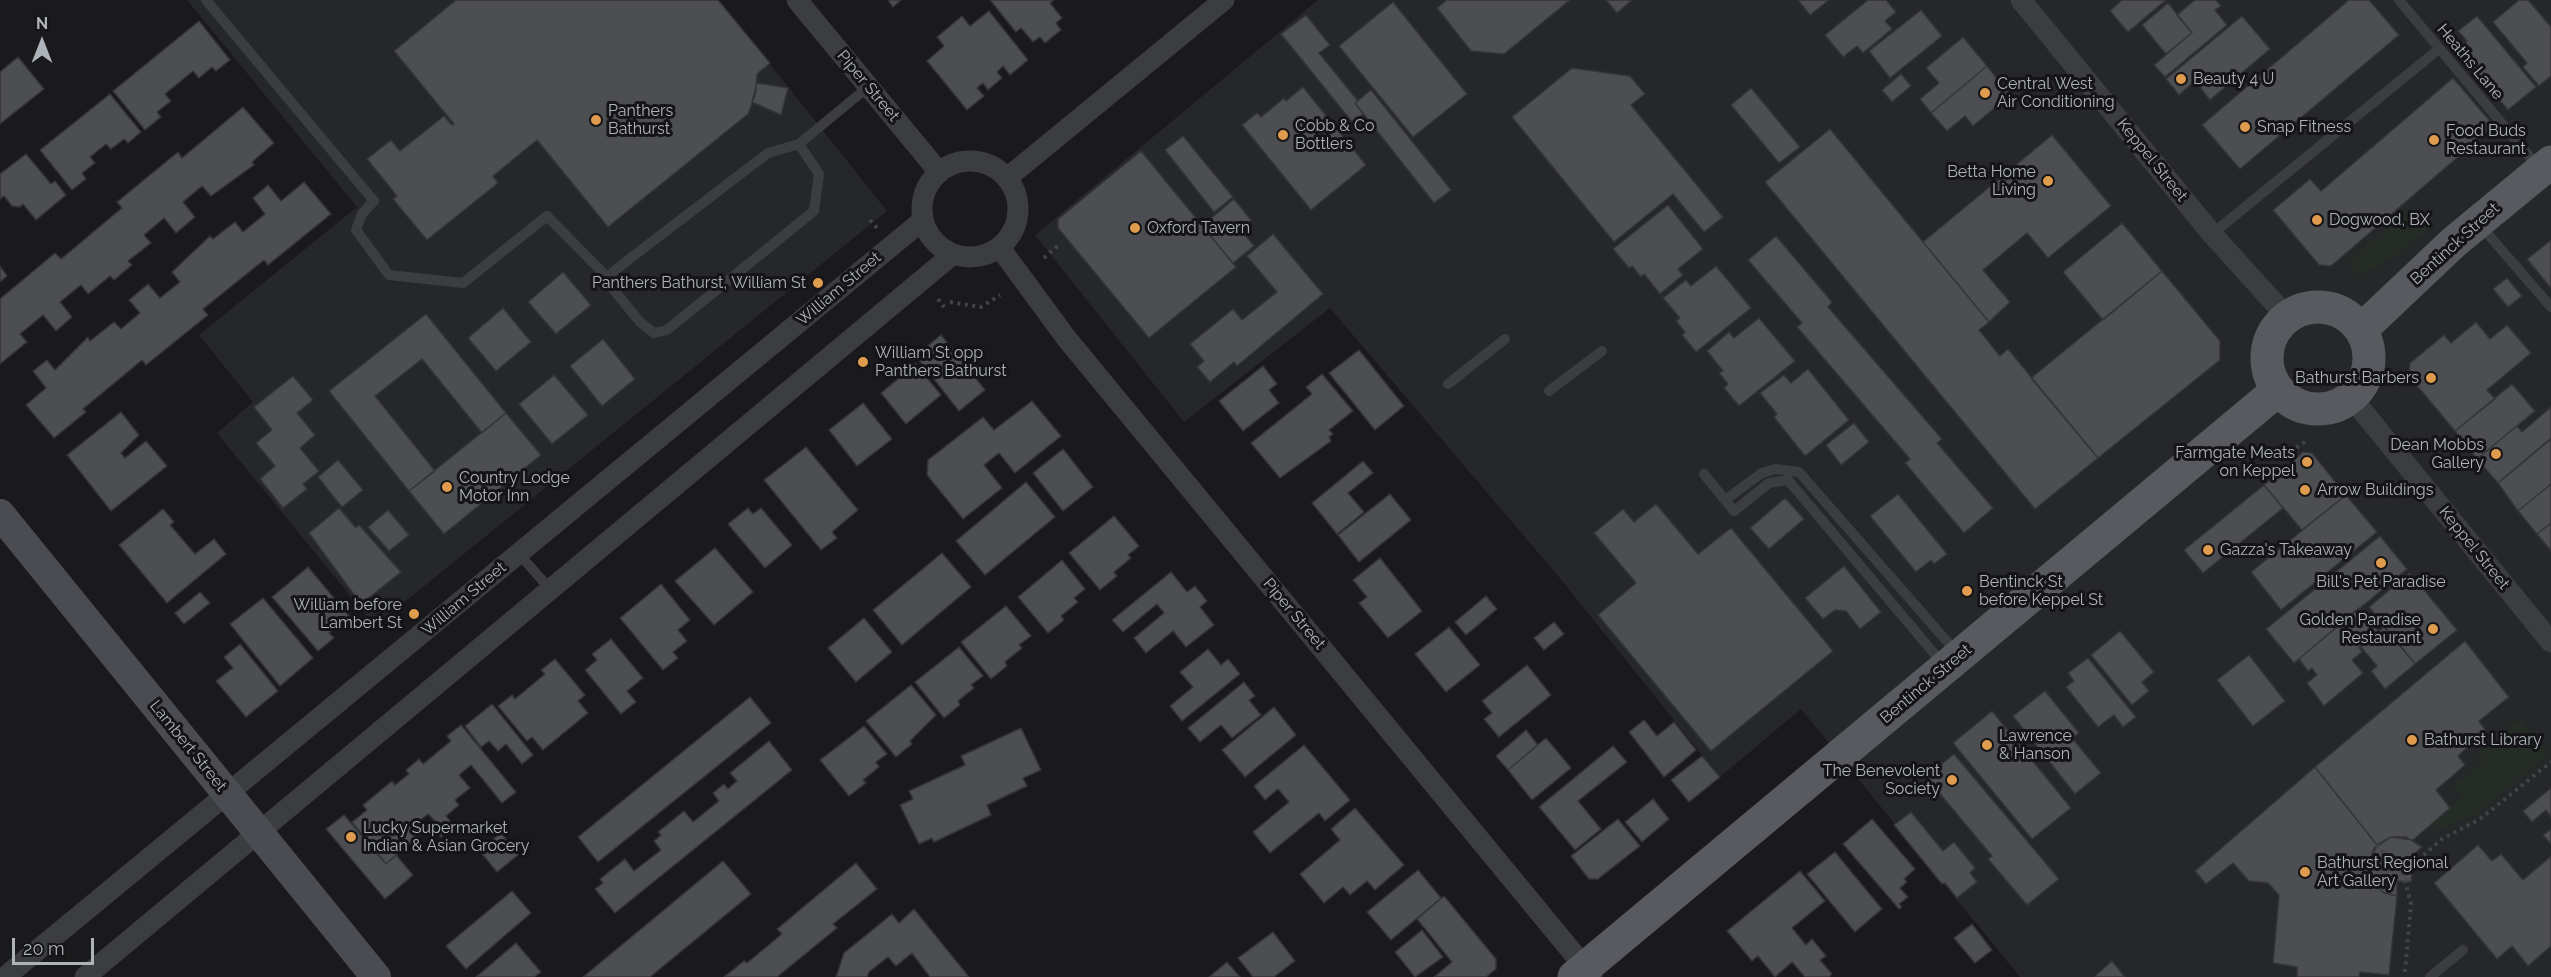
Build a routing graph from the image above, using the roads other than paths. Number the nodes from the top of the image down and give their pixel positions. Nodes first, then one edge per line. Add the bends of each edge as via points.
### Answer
1 (206, 0) edge
2 (797, 0) edge
3 (1224, 0) edge
4 (2021, 0) edge
5 (2399, 0) edge
6 (2439, 49) junction
7 (868, 87) junction
8 (799, 144) junction
9 (2546, 166) edge
10 (939, 172) junction
11 (1007, 178) junction
12 (922, 220) junction
13 (2478, 222) junction
14 (2212, 234) junction
15 (1000, 248) junction
16 (952, 255) junction
17 (610, 280) junction
18 (2551, 307) edge
19 (2287, 316) junction
20 (2361, 330) junction
21 (1505, 339) dead end
22 (1602, 351) dead end
23 (1448, 384) dead end
24 (2278, 390) junction
25 (1549, 392) dead end
26 (2351, 397) junction
27 (1704, 474) dead end
28 (1725, 500) junction
29 (0, 514) edge
30 (519, 554) junction
31 (550, 589) junction
32 (2551, 642) edge
33 (1953, 661) junction
34 (227, 794) junction
35 (259, 832) junction
36 (2463, 950) dead end
37 (1584, 974) edge
38 (5, 977) edge
39 (85, 977) edge
40 (376, 977) edge
41 (2430, 977) edge

1 - 17 lane via 374,201 362,214 356,230 389,275 463,283 547,216
2 - 7 street, Piper Street
3 - 11 street
4 - 14 street, Keppel Street
5 - 6 lane, Heaths Lane
6 - 9 lane, Heaths Lane
6 - 14 lane
7 - 8 lane
7 - 10 street, Piper Street
8 - 17 lane via 768,153 613,272
8 - 17 lane via 819,174 814,211 668,330 654,333 640,322
9 - 13 main road, Bentinck Street
10 - 11 street via 956,163 974,161 987,164
10 - 12 street via 924,194
11 - 15 street via 1017,198 1017,222
12 - 16 street via 933,241
12 - 30 street, William Street
13 - 18 lane
13 - 20 main road, Bentinck Street
14 - 19 street, Keppel Street
15 - 16 street via 969,258
15 - 37 street, Piper Street via 1067,339
16 - 31 street
19 - 20 main road via 2318,306 2343,313
19 - 24 main road via 2275,328 2267,351 2269,376
20 - 26 main road via 2367,343 2367,373
21 - 23 lane
22 - 25 lane
24 - 26 main road via 2290,401 2321,409
24 - 33 main road, Bentinck Street
26 - 32 street, Keppel Street
27 - 28 lane
28 - 33 lane via 1734,511 1769,483 1788,480
28 - 33 lane via 1762,473 1775,469 1799,472 1863,547 1880,561
29 - 34 main road, Lambert Street
30 - 31 lane
30 - 34 street, William Street
31 - 35 street
33 - 37 main road, Bentinck Street
34 - 35 main road, Lambert Street
34 - 38 street, William Street
35 - 39 street
35 - 40 main road, Lambert Street
36 - 41 lane

